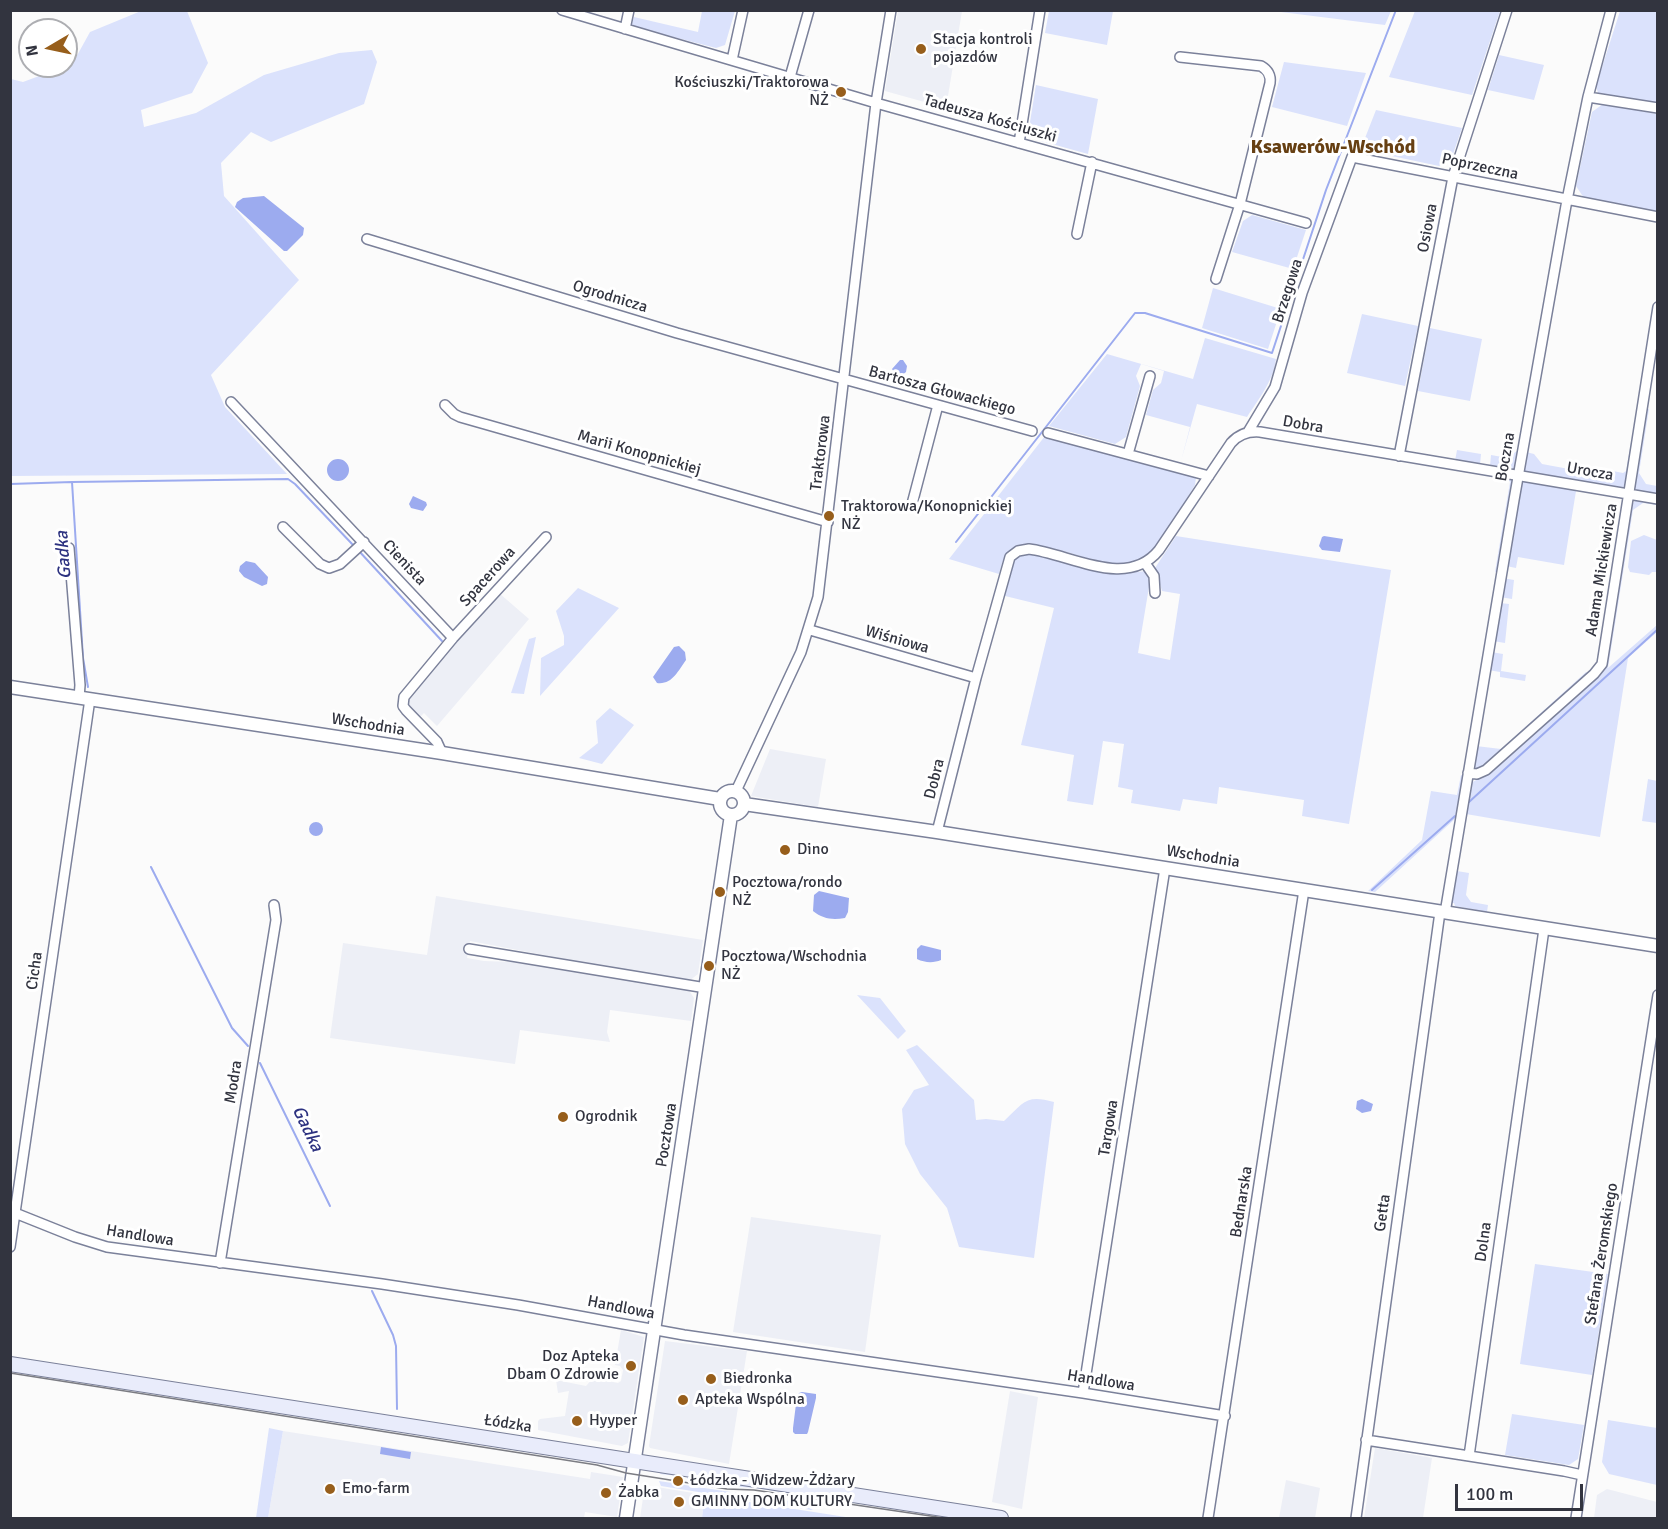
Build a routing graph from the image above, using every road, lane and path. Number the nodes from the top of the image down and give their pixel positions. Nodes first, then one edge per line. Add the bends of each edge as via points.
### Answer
1 (562, 10) edge
2 (629, 10) edge
3 (743, 10) edge
4 (809, 10) edge
5 (891, 10) edge
6 (1040, 10) edge
7 (1507, 10) edge
8 (1611, 10) edge
9 (625, 29) junction
10 (1180, 57) dead end
11 (732, 60) junction
12 (790, 77) junction
13 (1588, 97) junction
14 (876, 103) junction
15 (1658, 108) edge
16 (1019, 143) junction
17 (1352, 157) joint
18 (1092, 162) junction
19 (1453, 177) junction
20 (1567, 200) junction
21 (1240, 204) junction
22 (1658, 217) edge
23 (1306, 222) dead end
24 (1077, 234) dead end
25 (367, 239) dead end
26 (1216, 279) dead end
27 (1658, 307) edge
28 (1150, 376) dead end
29 (845, 380) junction
30 (231, 402) dead end
31 (445, 405) dead end
32 (938, 405) junction
33 (1032, 431) dead end
34 (1248, 432) junction
35 (1048, 433) dead end
36 (1128, 454) junction
37 (1399, 456) junction
38 (1518, 475) junction
39 (1209, 476) junction
40 (1629, 494) junction
41 (1658, 499) edge
42 (912, 504) dead end
43 (828, 522) junction
44 (283, 527) dead end
45 (546, 537) dead end
46 (363, 542) junction
47 (69, 548) dead end
48 (1145, 563) junction
49 (1155, 593) dead end
50 (810, 630) junction
51 (453, 638) junction
52 (976, 678) junction
53 (10, 687) edge
54 (85, 698) junction
55 (442, 753) junction
56 (1468, 773) junction
57 (736, 791) junction
58 (720, 798) junction
59 (744, 804) junction
60 (731, 815) junction
61 (937, 832) junction
62 (1165, 868) junction
63 (1304, 890) junction
64 (274, 905) dead end
65 (1443, 912) junction
66 (1544, 929) junction
67 (1658, 946) edge
68 (469, 949) dead end
69 (706, 988) junction
70 (1658, 995) edge
71 (15, 1213) junction
72 (10, 1247) edge
73 (219, 1263) junction
74 (654, 1330) junction
75 (10, 1364) edge
76 (1083, 1393) junction
77 (1225, 1416) junction
78 (1366, 1440) junction
79 (1469, 1456) junction
80 (635, 1460) junction
81 (1582, 1475) junction
82 (626, 1518) edge
83 (1001, 1518) edge
84 (1208, 1518) edge
85 (1356, 1518) edge
86 (1576, 1518) edge

1 - 9 street, Tadeusza Kościuszki
2 - 9 street
3 - 11 street
4 - 12 street
5 - 14 street, Traktorowa
6 - 16 street
7 - 19 street, Osiowa
8 - 13 street, Boczna
9 - 11 street, Tadeusza Kościuszki
10 - 21 street via 1261,66 1270,75
11 - 12 street, Tadeusza Kościuszki
12 - 14 street, Tadeusza Kościuszki
13 - 15 street
13 - 20 street, Boczna
14 - 16 street, Tadeusza Kościuszki
14 - 29 street, Traktorowa
16 - 18 street, Tadeusza Kościuszki
17 - 19 street, Poprzeczna
17 - 34 street, Brzegowa via 1302,293 1275,387
18 - 21 street, Tadeusza Kościuszki
18 - 24 street
19 - 20 street, Poprzeczna
19 - 37 street, Osiowa
20 - 22 street, Poprzeczna
20 - 38 street, Boczna
21 - 23 street, Tadeusza Kościuszki
21 - 26 street
25 - 29 street, Ogrodnicza
27 - 40 street, Adama Mickiewicza
28 - 36 street
29 - 32 street, Bartosza Głowackiego
29 - 43 street, Traktorowa
30 - 46 street, Cienista
31 - 43 street, Marii Konopnickiej via 460,417
32 - 33 street, Bartosza Głowackiego
32 - 42 street
34 - 37 street, Dobra
34 - 39 street via 1231,443
35 - 36 street
36 - 39 street
37 - 38 street, Dobra
38 - 40 street, Urocza
38 - 56 street, Boczna
39 - 48 street via 1159,550
40 - 41 street, Urocza
40 - 56 street, Adama Mickiewicza via 1600,667 1486,770
43 - 50 street, Traktorowa
44 - 46 street via 320,564 329,568 340,564
45 - 51 street, Spacerowa
46 - 51 street, Cienista
47 - 54 street, Cicha via 80,685
48 - 49 street via 1154,576
48 - 52 street, Dobra via 1117,569 1041,551 1014,552 1007,562
50 - 52 street, Wiśniowa
50 - 57 street, Traktorowa
51 - 55 street via 406,693 403,702 406,711 437,742
52 - 61 street, Dobra
53 - 54 street, Wschodnia
54 - 55 street, Wschodnia
54 - 71 street, Cicha
55 - 58 street, Wschodnia
56 - 65 street, Boczna
57 - 58 street via 726,792
57 - 59 street
58 - 60 street via 722,810
59 - 60 street via 740,812
59 - 61 street, Wschodnia
60 - 69 street, Pocztowa
61 - 62 street, Wschodnia
62 - 63 street, Wschodnia
62 - 76 street, Targowa
63 - 65 street, Wschodnia
63 - 77 street, Bednarska
64 - 73 street, Modra via 276,920
65 - 66 street, Wschodnia
65 - 78 street, Getta
66 - 67 street, Wschodnia
66 - 79 street, Dolna
68 - 69 street
69 - 74 street, Pocztowa
70 - 81 street, Stefana Żeromskiego
71 - 72 street, Cicha
71 - 73 street, Handlowa via 92,1243
73 - 74 street, Handlowa via 393,1285
74 - 76 street, Handlowa
74 - 80 street, Pocztowa
75 - 80 main road, Łódzka
76 - 77 street, Handlowa
77 - 84 street, Bednarska
78 - 79 street
78 - 85 street, Getta
79 - 81 street
80 - 82 street, Pocztowa
80 - 83 main road, Łódzka via 923,1511
81 - 86 street, Stefana Żeromskiego

